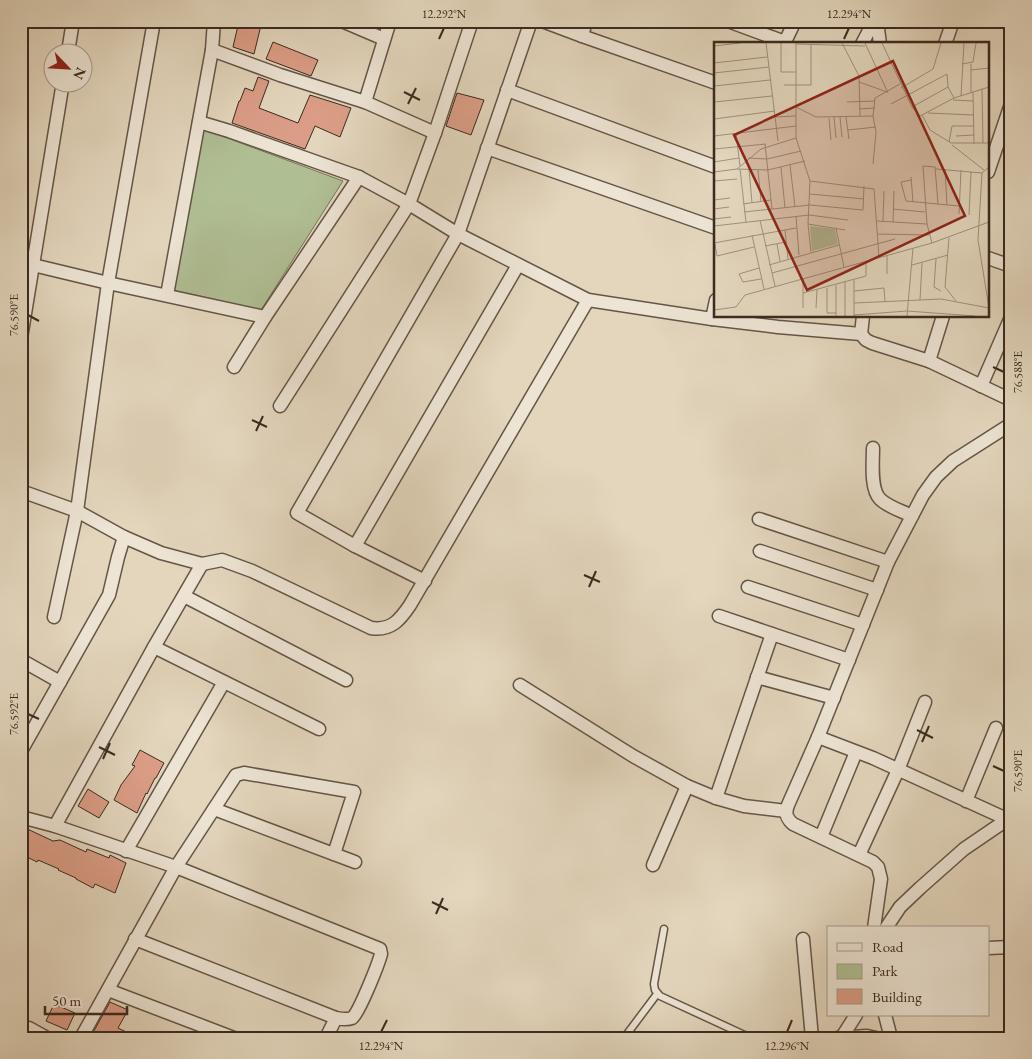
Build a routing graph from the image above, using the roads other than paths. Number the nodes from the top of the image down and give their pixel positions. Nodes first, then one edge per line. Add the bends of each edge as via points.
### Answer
1 (73, 21) edge
2 (154, 21) edge
3 (214, 21) edge
4 (342, 21) edge
5 (390, 21) edge
6 (472, 21) edge
7 (531, 21) edge
8 (542, 21) edge
9 (586, 21) edge
10 (728, 21) edge
11 (795, 21) edge
12 (876, 21) edge
13 (953, 21) edge
14 (582, 36) junction
15 (384, 39) junction
16 (70, 42) edge
17 (781, 42) edge
18 (784, 42) edge
19 (863, 42) edge
20 (880, 42) edge
21 (946, 42) edge
22 (212, 50) junction
23 (714, 82) edge
24 (507, 90) junction
25 (61, 92) edge
26 (365, 102) junction
27 (1011, 104) edge
28 (199, 122) junction
29 (435, 132) junction
30 (487, 148) junction
31 (714, 165) edge
32 (990, 166) edge
33 (359, 177) junction
34 (409, 204) junction
35 (714, 227) edge
36 (458, 234) junction
37 (990, 259) edge
38 (33, 265) junction
39 (518, 265) junction
40 (1011, 266) edge
41 (108, 283) junction
42 (167, 295) junction
43 (588, 300) junction
44 (714, 310) edge
45 (265, 317) junction
46 (1011, 317) edge
47 (863, 318) edge
48 (942, 318) edge
49 (712, 319) junction
50 (779, 322) edge
51 (861, 334) junction
52 (21, 338) edge
53 (929, 360) junction
54 (234, 368) dead end
55 (981, 386) junction
56 (1011, 400) edge
57 (280, 406) dead end
58 (1011, 424) edge
59 (873, 448) dead end
60 (21, 491) edge
61 (77, 511) junction
62 (912, 516) junction
63 (759, 519) dead end
64 (124, 537) junction
65 (355, 546) junction
66 (760, 551) dead end
67 (888, 562) junction
68 (202, 564) junction
69 (425, 581) junction
70 (748, 587) dead end
71 (877, 590) junction
72 (184, 596) junction
73 (718, 616) dead end
74 (54, 617) dead end
75 (863, 625) junction
76 (772, 634) junction
77 (154, 646) junction
78 (21, 660) edge
79 (849, 660) junction
80 (757, 677) junction
81 (346, 680) dead end
82 (60, 682) junction
83 (224, 682) junction
84 (520, 685) dead end
85 (834, 698) junction
86 (925, 702) dead end
87 (996, 728) dead end
88 (319, 729) dead end
89 (818, 737) junction
90 (21, 751) edge
91 (856, 752) junction
92 (898, 770) junction
93 (687, 786) junction
94 (716, 798) junction
95 (966, 801) junction
96 (214, 809) junction
97 (786, 811) junction
98 (21, 817) edge
99 (1009, 820) edge
100 (55, 826) junction
101 (821, 837) junction
102 (126, 851) junction
103 (334, 854) junction
104 (859, 855) junction
105 (355, 862) dead end
106 (653, 866) dead end
107 (176, 867) junction
108 (874, 926) edge
109 (887, 926) edge
110 (664, 929) dead end
111 (136, 939) junction
112 (803, 939) dead end
113 (1011, 947) edge
114 (990, 948) edge
115 (108, 990) junction
116 (657, 994) junction
117 (855, 1016) edge
118 (885, 1016) edge
119 (336, 1018) junction
120 (29, 1028) dead end
121 (870, 1037) edge
122 (47, 1038) edge
123 (81, 1038) edge
124 (234, 1038) edge
125 (326, 1038) edge
126 (624, 1038) edge
127 (751, 1038) edge
128 (812, 1038) edge
129 (837, 1038) edge
130 (842, 1038) edge
131 (891, 1038) edge

1 - 16 street
2 - 41 street
3 - 22 street
4 - 15 street
5 - 15 street
6 - 29 street
7 - 24 street
8 - 14 street
9 - 14 street
10 - 17 street
11 - 18 street
12 - 19 street
12 - 20 street
13 - 21 street
14 - 23 street
15 - 26 street
22 - 26 street
22 - 28 street
24 - 30 street
24 - 31 street
25 - 38 street
26 - 29 street
27 - 32 street
28 - 33 street
28 - 42 street
29 - 34 street
30 - 35 street
30 - 36 street
33 - 34 street
33 - 45 street
34 - 36 street
34 - 57 street
36 - 39 street
36 - 65 street via 297,513
37 - 40 street
38 - 41 street
38 - 52 street
39 - 43 street
39 - 65 street
41 - 42 street
41 - 61 street
42 - 45 street
43 - 49 street
43 - 69 street
44 - 49 street
45 - 54 street
46 - 55 street
47 - 51 street
48 - 53 street
49 - 50 street
50 - 51 street
51 - 53 street via 872,343
53 - 55 street
55 - 56 street
58 - 62 street via 936,477
59 - 62 street via 876,494 886,504
60 - 61 street
61 - 64 street
61 - 74 street
62 - 67 street
63 - 67 street
64 - 68 street via 161,553
64 - 82 street via 110,595
65 - 69 street
66 - 71 street
67 - 71 street
68 - 69 street via 222,560 379,629 394,624 402,616
68 - 72 street
70 - 75 street
71 - 75 street
72 - 77 street
72 - 81 street
73 - 76 street
75 - 79 street
76 - 79 street
76 - 80 street
77 - 83 street
77 - 100 street
78 - 82 street
79 - 85 street
80 - 85 street
80 - 94 street
82 - 90 street
83 - 88 street
83 - 102 street
84 - 93 street
85 - 89 street
86 - 92 street
87 - 95 street
89 - 91 street
89 - 97 street
91 - 92 street
91 - 101 street
92 - 95 street
92 - 104 street
93 - 94 street
93 - 106 street
94 - 97 street via 744,806
95 - 99 street
96 - 103 street
96 - 103 street via 236,775 244,773 354,792
96 - 107 street
97 - 101 street via 788,820 793,824
98 - 100 street
99 - 109 street via 964,849 934,875 900,907
100 - 102 street
101 - 104 street
102 - 107 street
103 - 105 street
104 - 108 street via 878,867 881,878
107 - 111 street
107 - 119 street via 380,949 380,959 356,1014 347,1019
110 - 116 lane via 654,984
111 - 115 street
111 - 119 street
112 - 128 street
113 - 114 street
115 - 123 street
115 - 124 street
116 - 126 lane
116 - 127 lane
117 - 130 street
118 - 131 street
119 - 125 street
120 - 122 street
121 - 130 street
129 - 130 street

